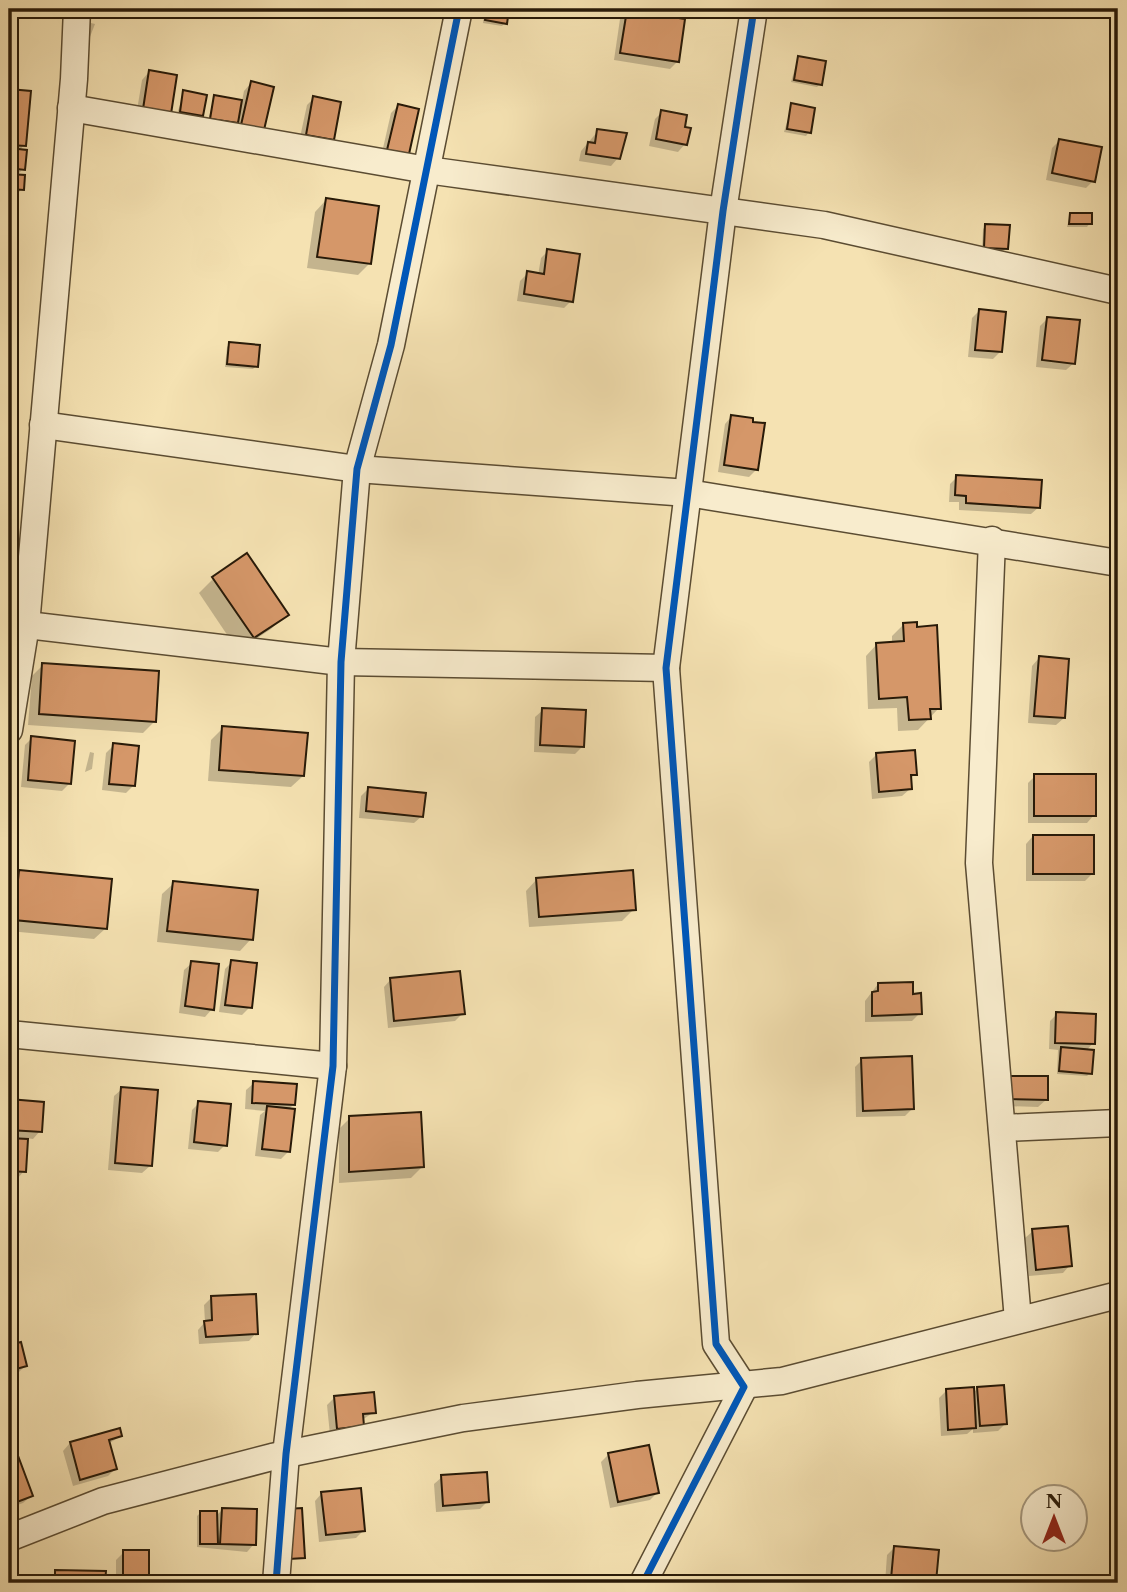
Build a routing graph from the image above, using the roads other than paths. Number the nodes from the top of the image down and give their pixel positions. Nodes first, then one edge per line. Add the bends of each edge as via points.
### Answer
1 (77, 9) edge
2 (459, 9) edge
3 (754, 9) edge
4 (71, 107) junction
5 (427, 170) junction
6 (723, 211) junction
7 (1118, 291) edge
8 (43, 425) junction
9 (357, 469) junction
10 (688, 493) junction
11 (992, 540) junction
12 (1118, 563) edge
13 (17, 624) edge
14 (341, 662) junction
15 (666, 668) junction
16 (9, 730) edge
17 (9, 1034) edge
18 (333, 1066) junction
19 (1118, 1123) edge
20 (1002, 1128) junction
21 (1118, 1295) edge
22 (1018, 1320) junction
23 (744, 1387) junction
24 (286, 1454) junction
25 (9, 1538) edge
26 (276, 1583) edge
27 (643, 1583) edge

1 - 4 street
2 - 5 street
3 - 6 street
4 - 5 street
4 - 8 street
5 - 6 street
5 - 9 street via 391,345
6 - 7 street via 824,225
6 - 10 street
8 - 9 street
8 - 13 street
9 - 10 street
9 - 14 street
10 - 11 street
10 - 15 street
11 - 12 street
11 - 20 street via 979,863
13 - 14 street
13 - 16 street
14 - 15 street
14 - 18 street
15 - 23 street via 716,1345
17 - 18 street
18 - 24 street
19 - 20 street
20 - 22 street
21 - 22 street
22 - 23 street
23 - 24 street via 637,1395 463,1418
23 - 27 street
24 - 25 street via 103,1501
24 - 26 street

